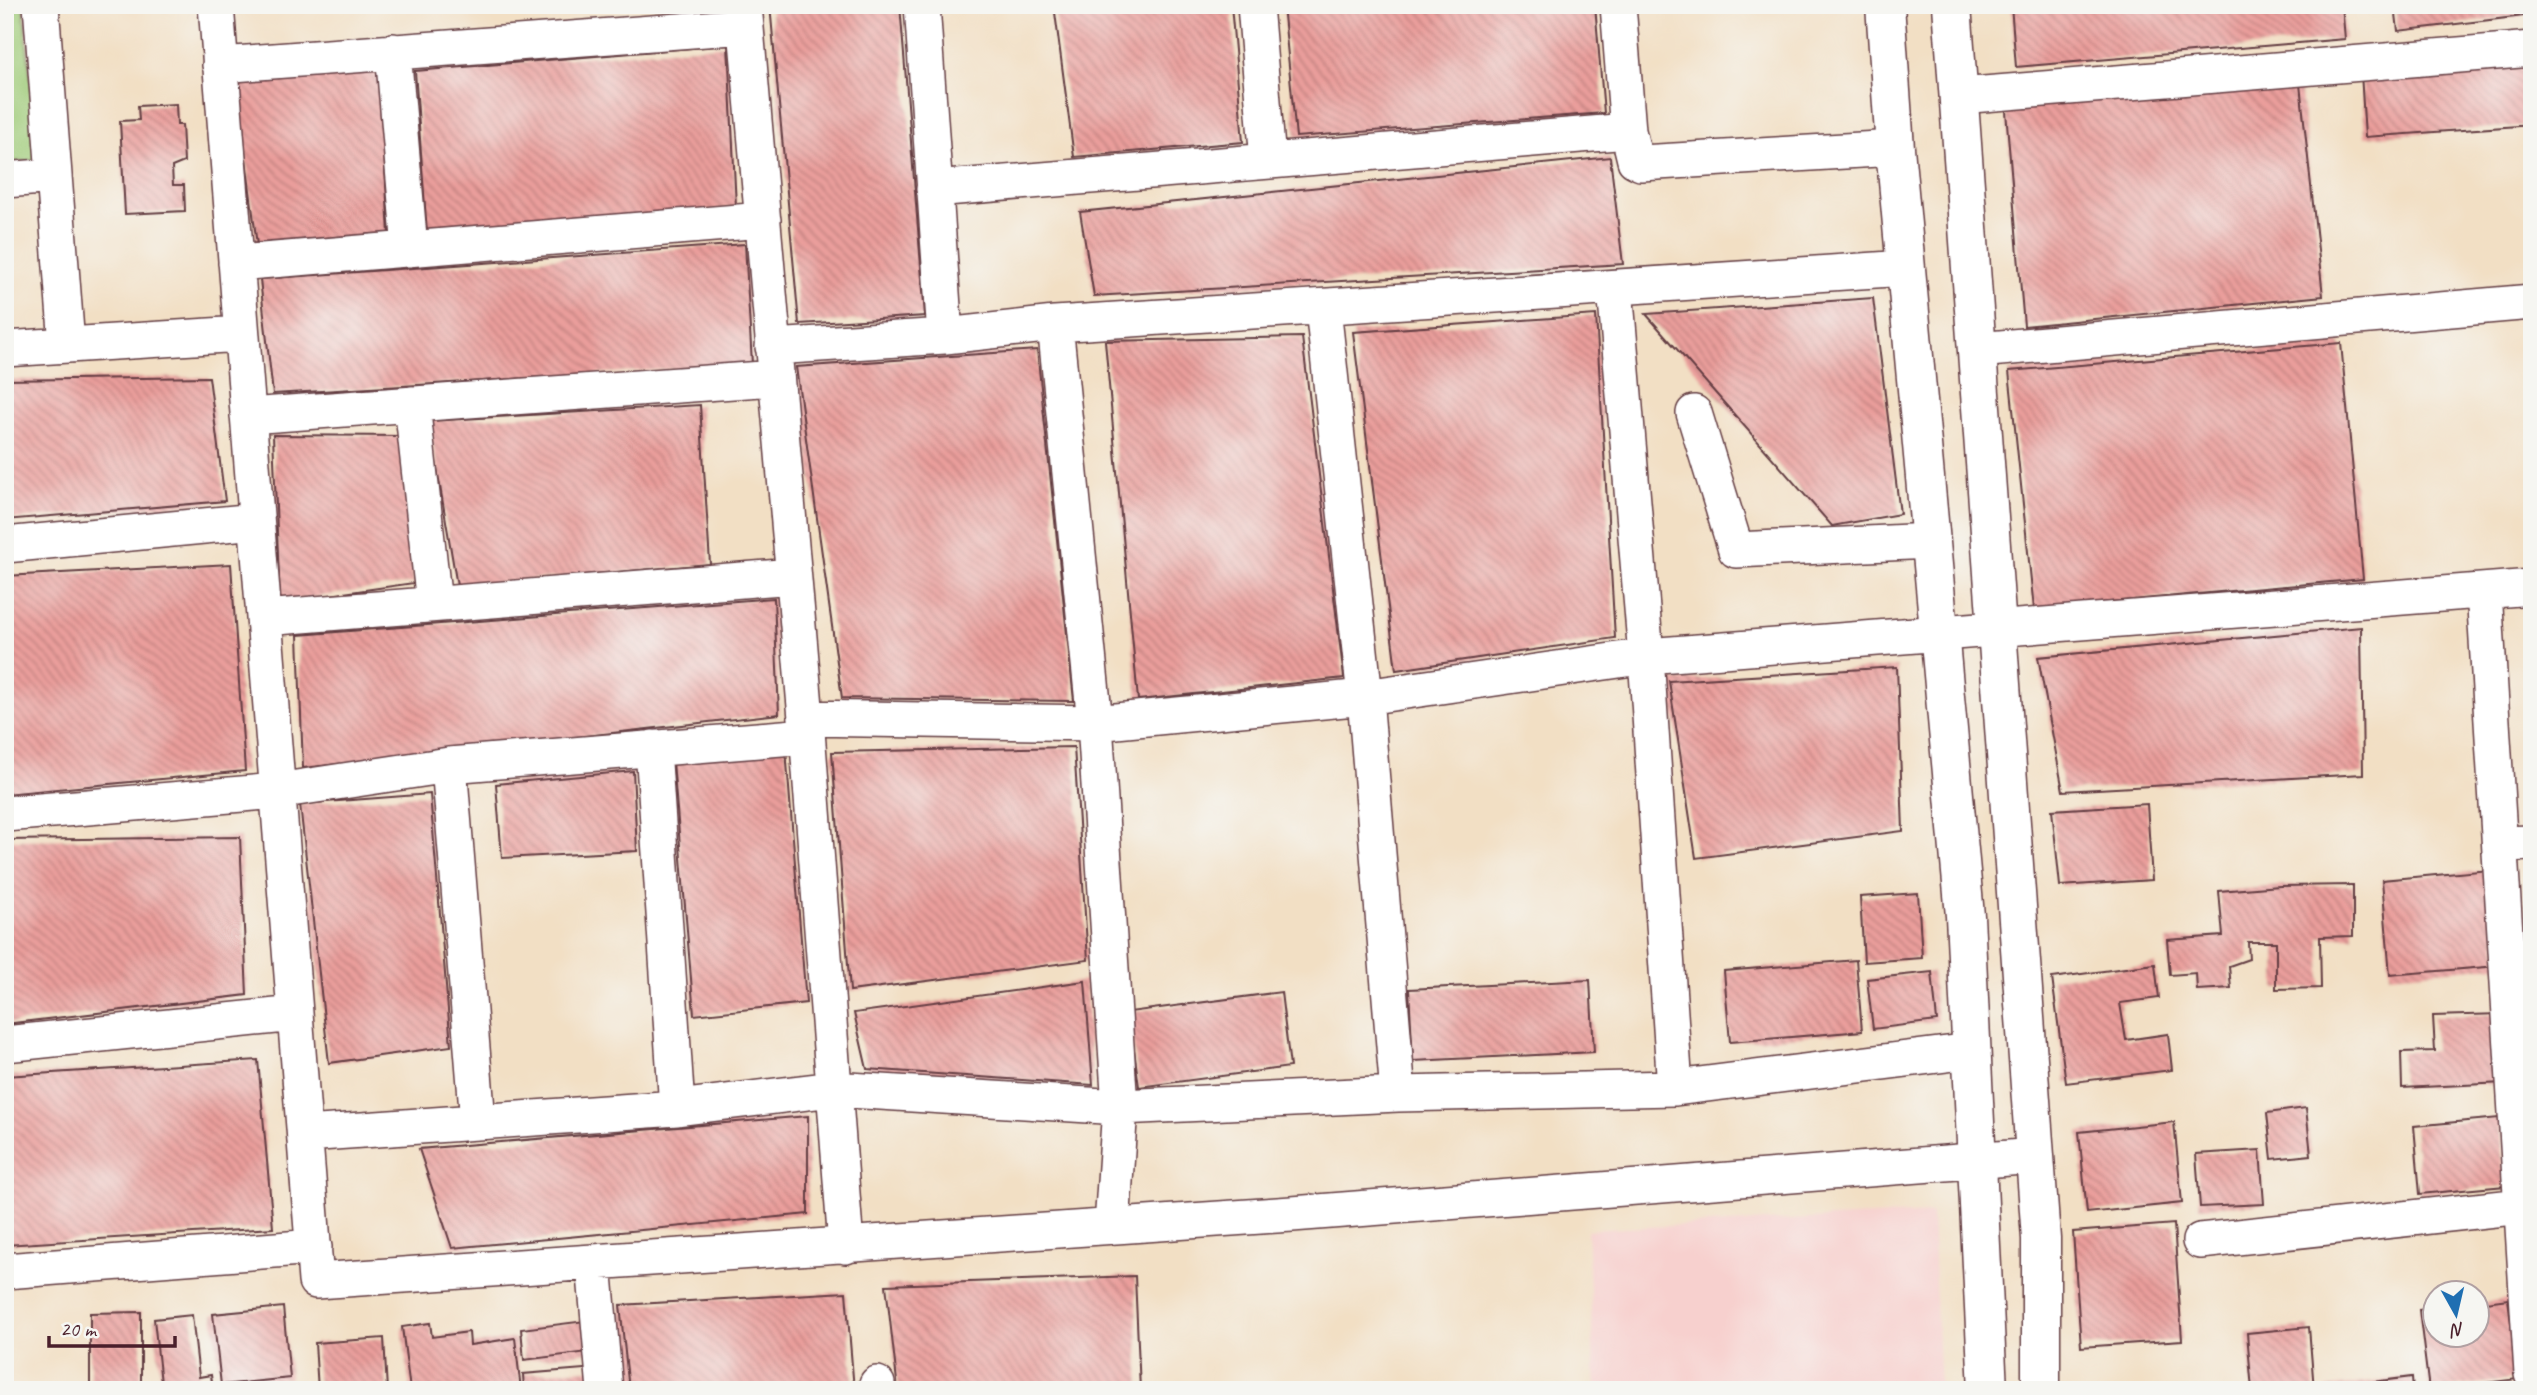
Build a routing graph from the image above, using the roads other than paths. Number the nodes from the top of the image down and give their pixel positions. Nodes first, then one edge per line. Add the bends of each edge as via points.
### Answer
1 (41, 5) edge
2 (216, 5) edge
3 (922, 5) edge
4 (1255, 5) edge
5 (1618, 5) edge
6 (1885, 5) edge
7 (1952, 5) edge
8 (745, 16) edge
9 (2532, 49) edge
10 (393, 51) junction
11 (220, 65) junction
12 (1959, 96) junction
13 (1628, 131) junction
14 (1895, 148) junction
15 (1269, 161) junction
16 (54, 176) junction
17 (5, 180) edge
18 (934, 189) junction
19 (763, 220) junction
20 (410, 249) junction
21 (236, 263) junction
22 (1906, 268) junction
23 (1615, 288) junction
24 (2532, 302) edge
25 (1323, 308) junction
26 (1055, 324) junction
27 (242, 334) junction
28 (945, 336) junction
29 (67, 345) junction
30 (5, 349) edge
31 (1977, 351) junction
32 (775, 363) junction
33 (412, 404) junction
34 (1694, 413) dead end
35 (248, 416) junction
36 (257, 521) junction
37 (1931, 541) junction
38 (5, 545) edge
39 (793, 576) junction
40 (2532, 587) edge
41 (2484, 591) junction
42 (434, 604) junction
43 (264, 618) junction
44 (1997, 630) junction
45 (1940, 635) junction
46 (1646, 656) junction
47 (1365, 697) junction
48 (1096, 723) junction
49 (806, 727) junction
50 (653, 748) junction
51 (449, 765) junction
52 (277, 791) junction
53 (5, 814) edge
54 (2516, 843) edge
55 (295, 1014) junction
56 (5, 1044) edge
57 (1970, 1051) junction
58 (1675, 1088) junction
59 (833, 1089) junction
60 (1398, 1094) junction
61 (1120, 1107) junction
62 (677, 1108) junction
63 (478, 1122) junction
64 (305, 1134) junction
65 (2035, 1156) junction
66 (1977, 1160) junction
67 (2522, 1206) junction
68 (1112, 1226) junction
69 (2200, 1241) dead end
70 (846, 1246) junction
71 (314, 1247) junction
72 (594, 1263) junction
73 (5, 1271) edge
74 (2532, 1374) edge
75 (606, 1390) edge
76 (1988, 1390) edge
77 (2041, 1390) edge

1 - 16 street
2 - 11 street
3 - 18 street
4 - 15 street
5 - 13 street
6 - 14 street
7 - 12 street
8 - 10 street
8 - 19 street
9 - 12 street
10 - 11 street
10 - 20 street
11 - 21 street
12 - 31 street
13 - 14 street via 1633,156 1641,163
13 - 15 street
14 - 22 street
15 - 18 street
16 - 17 street
16 - 29 street
18 - 28 street
19 - 20 street
19 - 32 street
20 - 21 street
21 - 27 street
22 - 23 street
22 - 37 street
23 - 25 street
23 - 46 street
24 - 31 street
25 - 26 street
25 - 47 street
26 - 28 street
26 - 48 street
27 - 29 street
27 - 35 street
28 - 32 street
29 - 30 street
31 - 44 street
32 - 33 street
32 - 39 street
33 - 35 street
33 - 42 street
34 - 37 street via 1736,550
35 - 36 street
36 - 38 street
36 - 43 street
37 - 45 street
39 - 42 street
39 - 49 street
40 - 41 street
41 - 44 street
41 - 54 street
42 - 43 street
43 - 52 street
44 - 45 street
44 - 65 street
45 - 46 street
45 - 57 street via 1965,916
46 - 47 street
46 - 58 street
47 - 48 street
47 - 60 street
48 - 49 street
48 - 61 street
49 - 50 street
49 - 59 street
50 - 51 street
50 - 62 street
51 - 52 street
51 - 63 street
52 - 53 street
52 - 55 street
54 - 67 street
55 - 56 street
55 - 64 street
57 - 58 street
57 - 66 street
58 - 60 street
59 - 61 street
59 - 62 street
59 - 70 street
60 - 61 street
61 - 68 street
62 - 63 street
63 - 64 street
64 - 71 street
65 - 66 street
65 - 77 street via 2041,1239
66 - 68 street
66 - 76 street
67 - 69 street
67 - 74 street
68 - 70 street
70 - 72 street
71 - 72 street via 316,1281
71 - 73 street
72 - 75 street

